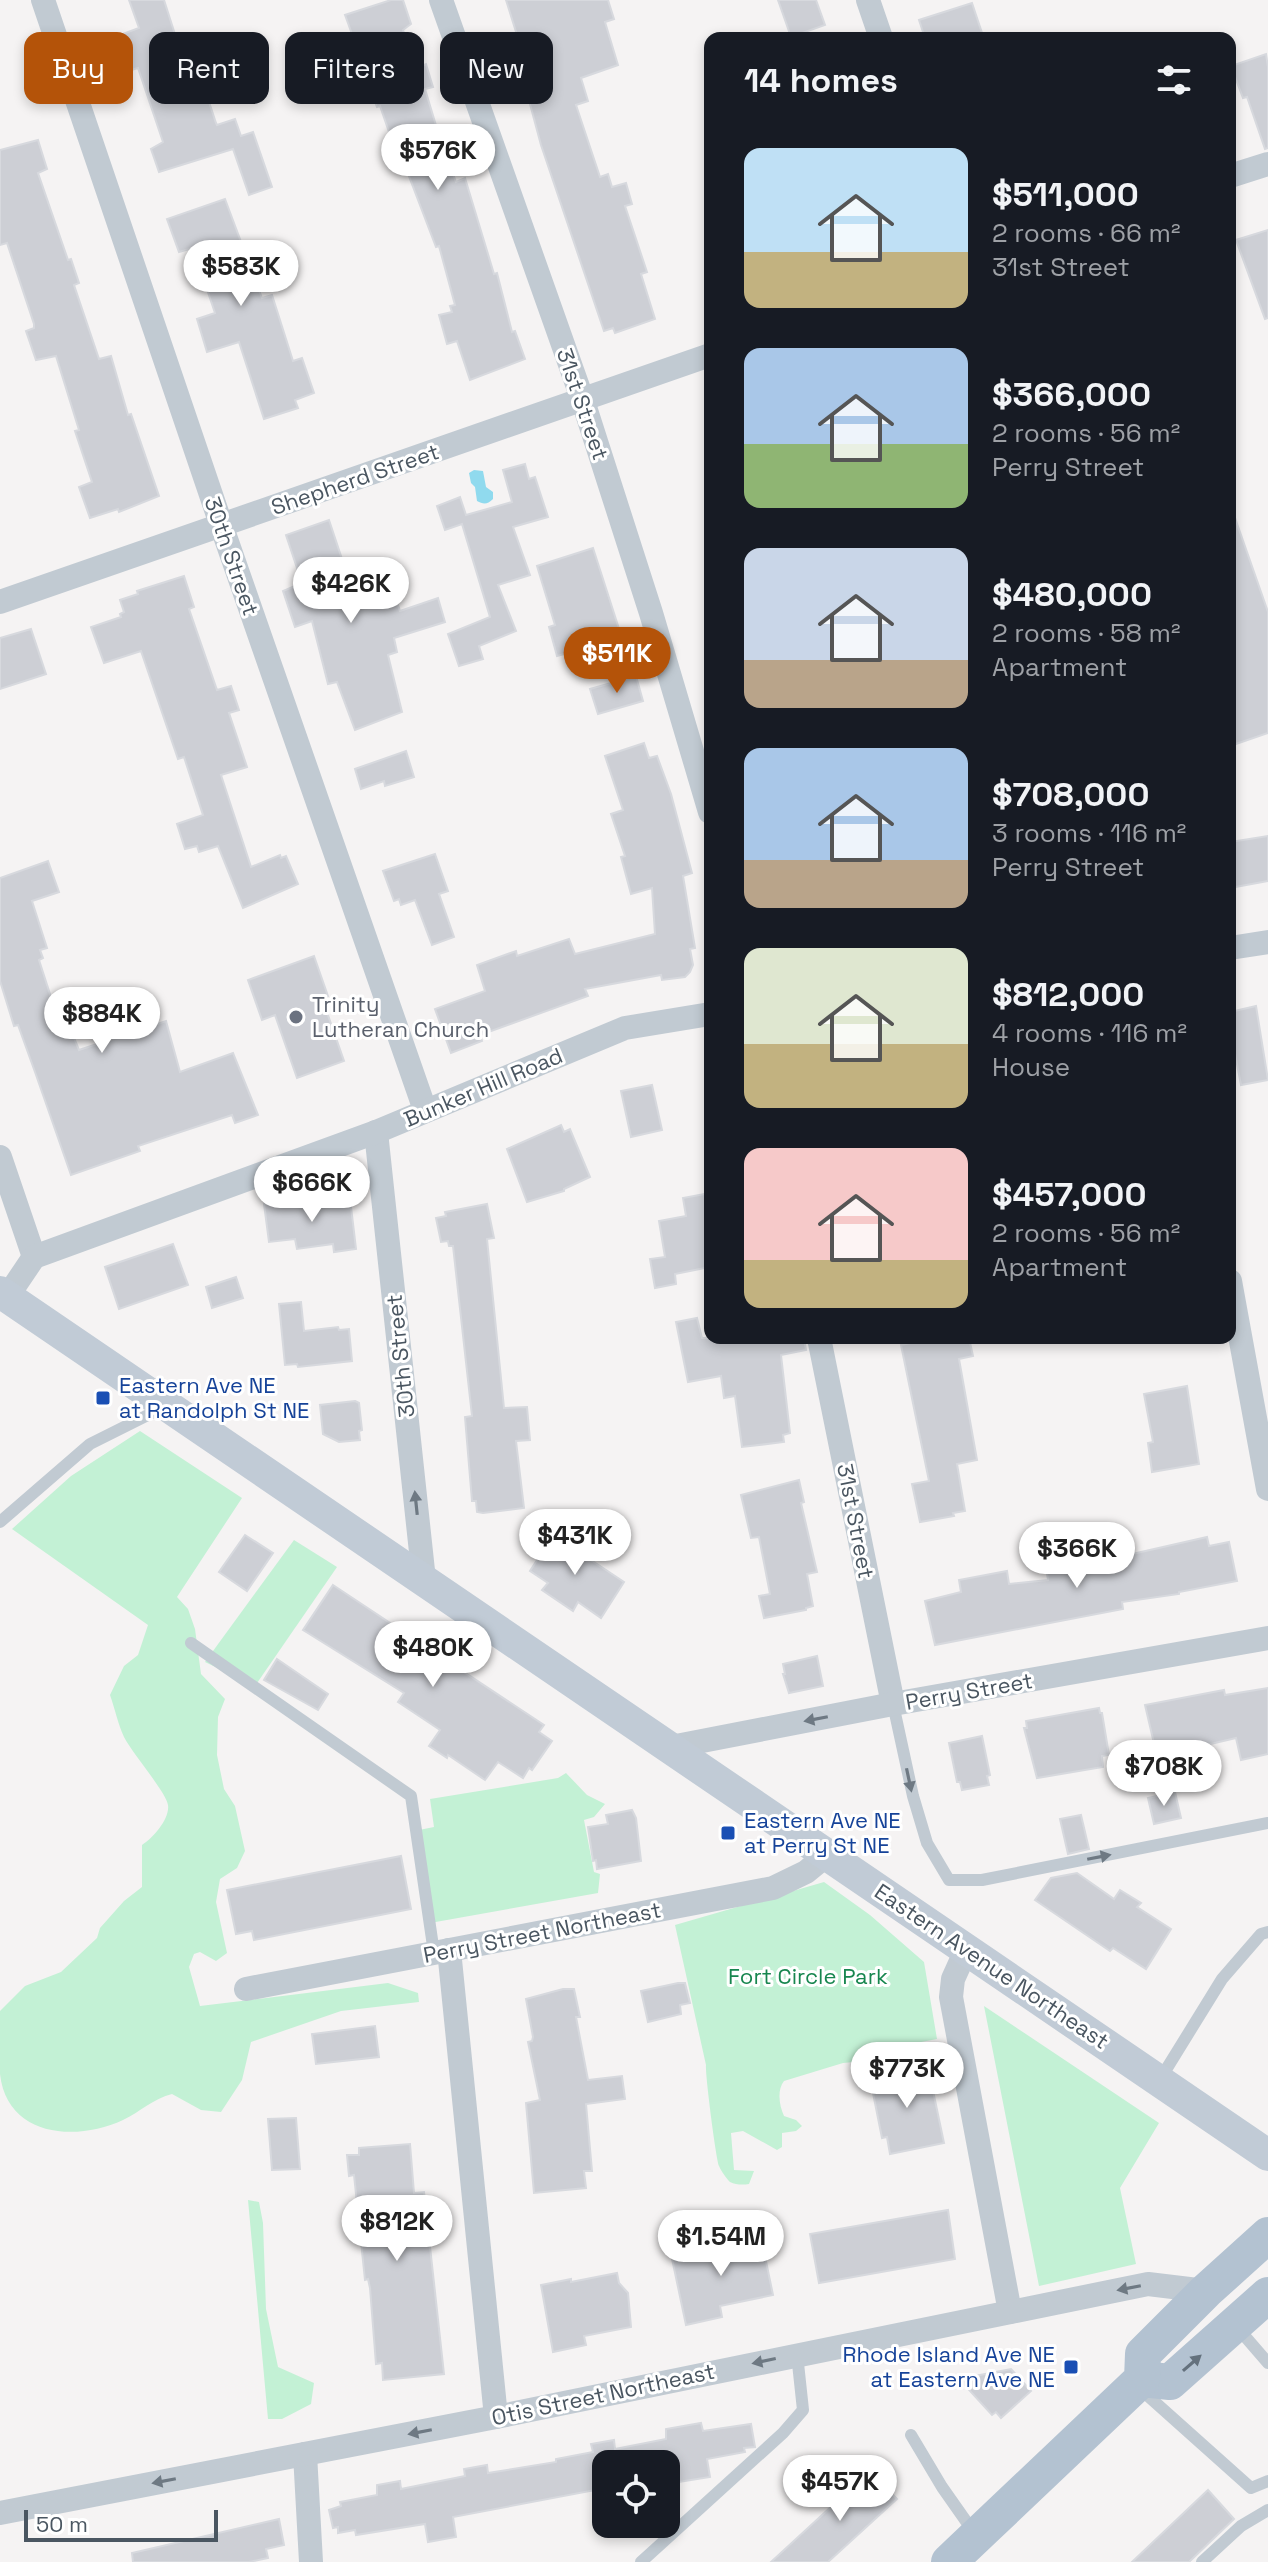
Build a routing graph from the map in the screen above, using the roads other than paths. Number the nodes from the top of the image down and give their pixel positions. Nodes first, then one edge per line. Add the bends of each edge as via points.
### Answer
1 (43, 0) edge
2 (441, 0) edge
3 (868, 0) edge
4 (879, 32) edge
5 (1268, 164) edge
6 (1236, 174) edge
7 (704, 357) edge
8 (583, 401) junction
9 (222, 526) junction
10 (0, 602) edge
11 (704, 792) edge
12 (1268, 942) edge
13 (1236, 947) edge
14 (704, 1015) edge
15 (425, 1110) junction
16 (376, 1132) junction
17 (0, 1157) edge
18 (34, 1257) junction
19 (4, 1295) edge
20 (1236, 1314) edge
21 (820, 1344) edge
22 (167, 1406) junction
23 (1268, 1489) edge
24 (0, 1522) edge
25 (424, 1580) junction
26 (1268, 1638) edge
27 (191, 1643) dead end
28 (893, 1704) junction
29 (671, 1747) junction
30 (1268, 1823) edge
31 (828, 1854) junction
32 (1268, 1932) edge
33 (967, 1948) junction
34 (442, 1951) junction
35 (246, 1989) dead end
36 (1159, 2081) junction
37 (1268, 2155) edge
38 (1268, 2235) edge
39 (1206, 2291) junction
40 (1268, 2295) edge
41 (1010, 2312) junction
42 (1235, 2325) junction
43 (797, 2354) junction
44 (1268, 2363) edge
45 (1139, 2382) junction
46 (496, 2417) junction
47 (911, 2435) dead end
48 (305, 2454) junction
49 (1268, 2481) edge
50 (1268, 2510) edge
51 (0, 2513) edge
52 (977, 2536) junction
53 (311, 2562) edge
54 (641, 2562) edge
55 (949, 2562) edge
56 (1202, 2562) edge

1 - 9 street, 30th Street
2 - 8 street, 31st Street
3 - 4 street
5 - 6 street
7 - 8 street, Shepherd Street
8 - 9 street, Shepherd Street
8 - 11 street, 31st Street
9 - 10 street, Shepherd Street
9 - 15 street, 30th Street
12 - 13 street
14 - 15 street, Bunker Hill Road via 625,1028
15 - 16 street, Bunker Hill Road
16 - 18 street, Bunker Hill Road
25 -> 16 street, 30th Street
17 - 18 street
18 - 19 street
19 - 22 main road, Eastern Avenue Northeast
20 - 23 street
21 - 28 street, 31st Street
22 - 24 lane via 90,1444
22 - 25 main road, Eastern Avenue Northeast
25 - 29 main road, Eastern Avenue Northeast
26 - 28 street, Perry Street
27 - 34 lane via 411,1796
28 -> 29 street, Perry Street
28 -> 30 lane via 927,1843 949,1880 982,1880
29 - 31 main road, Eastern Avenue Northeast
31 - 33 main road, Eastern Avenue Northeast
31 - 34 street, Perry Street Northeast via 773,1888
32 - 36 lane via 1222,1979
33 - 36 main road, Eastern Avenue Northeast
33 - 41 street via 951,1997
34 - 35 street, Perry Street Northeast
34 - 46 street
36 - 37 main road, Eastern Avenue Northeast
38 - 39 main road
39 -> 41 street, Otis Street Northeast via 1148,2284
39 - 45 main road via 1143,2354
40 - 42 main road
41 - 43 street, Otis Street Northeast
42 - 44 lane
45 -> 42 main road via 1170,2382
43 -> 46 street, Otis Street Northeast
43 - 54 lane via 803,2410
45 - 49 lane via 1251,2488
45 - 52 main road
46 -> 48 street, Otis Street Northeast
47 - 52 lane
48 -> 51 street, Otis Street Northeast
48 - 53 street
50 - 56 lane via 1241,2526
52 - 55 main road

